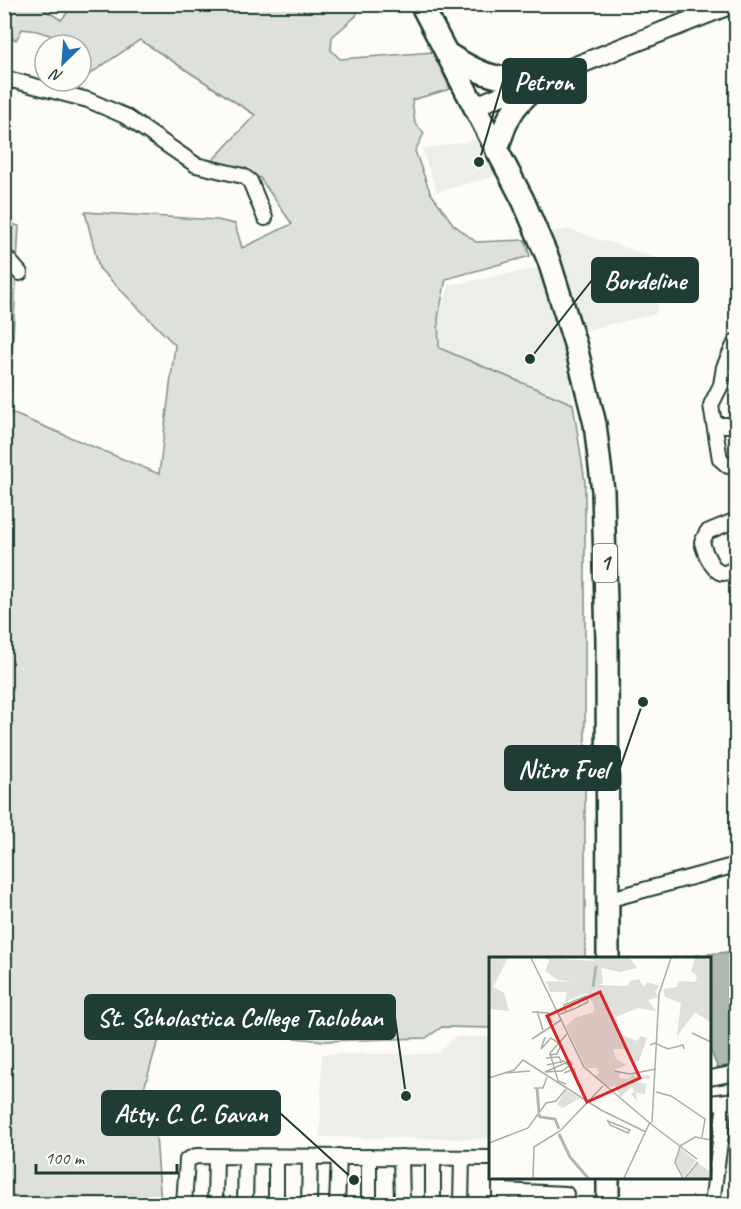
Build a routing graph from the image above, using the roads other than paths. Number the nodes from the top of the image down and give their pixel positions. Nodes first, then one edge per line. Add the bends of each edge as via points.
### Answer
1 (422, 4) edge
2 (732, 4) edge
3 (447, 54) junction
4 (549, 76) junction
5 (4, 78) edge
6 (474, 106) junction
7 (497, 151) junction
8 (264, 218) dead end
9 (4, 255) edge
10 (20, 273) dead end
11 (736, 341) edge
12 (722, 380) junction
13 (736, 381) edge
14 (715, 425) junction
15 (736, 425) edge
16 (736, 466) edge
17 (736, 520) edge
18 (736, 567) edge
19 (736, 865) edge
20 (608, 886) junction
21 (608, 957) edge
22 (736, 1073) edge
23 (711, 1078) edge
24 (730, 1102) edge
25 (711, 1103) edge
26 (339, 1156) junction
27 (369, 1156) junction
28 (216, 1157) junction
29 (246, 1157) junction
30 (276, 1157) junction
31 (310, 1157) junction
32 (401, 1157) junction
33 (433, 1158) junction
34 (462, 1158) junction
35 (489, 1158) edge
36 (608, 1179) edge
37 (500, 1191) edge
38 (566, 1194) dead end
39 (184, 1204) edge
40 (215, 1204) edge
41 (245, 1204) edge
42 (276, 1204) edge
43 (309, 1204) edge
44 (337, 1204) edge
45 (369, 1204) edge
46 (402, 1204) edge
47 (433, 1204) edge
48 (461, 1204) edge
49 (608, 1204) edge
50 (712, 1204) edge

1 - 3 highway, 1
2 - 4 main road
3 - 4 highway via 493,77
3 - 6 highway, 1
4 - 6 main road
4 - 7 highway via 511,112
5 - 8 street via 88,100 124,116 196,165 243,176 250,181
6 - 7 highway, 1
7 - 20 highway, 1 via 549,261 595,424 603,491
9 - 10 street
11 - 12 street
12 - 13 street
12 - 14 street via 711,405
14 - 15 street
14 - 16 street via 720,459 728,466
17 - 18 street via 707,532 702,542 720,573
19 - 20 street
20 - 21 highway, 1
22 - 23 street
24 - 25 street
24 - 50 street
26 - 27 street
26 - 31 street
26 - 44 street
27 - 32 street
27 - 45 street
28 - 29 street
28 - 39 street via 196,1156 187,1160
28 - 40 street
29 - 30 street
29 - 41 street
30 - 31 street
30 - 42 street
31 - 43 street
32 - 33 street
32 - 46 street
33 - 34 street
33 - 47 street
34 - 35 street
34 - 48 street
36 - 49 highway
37 - 38 street

